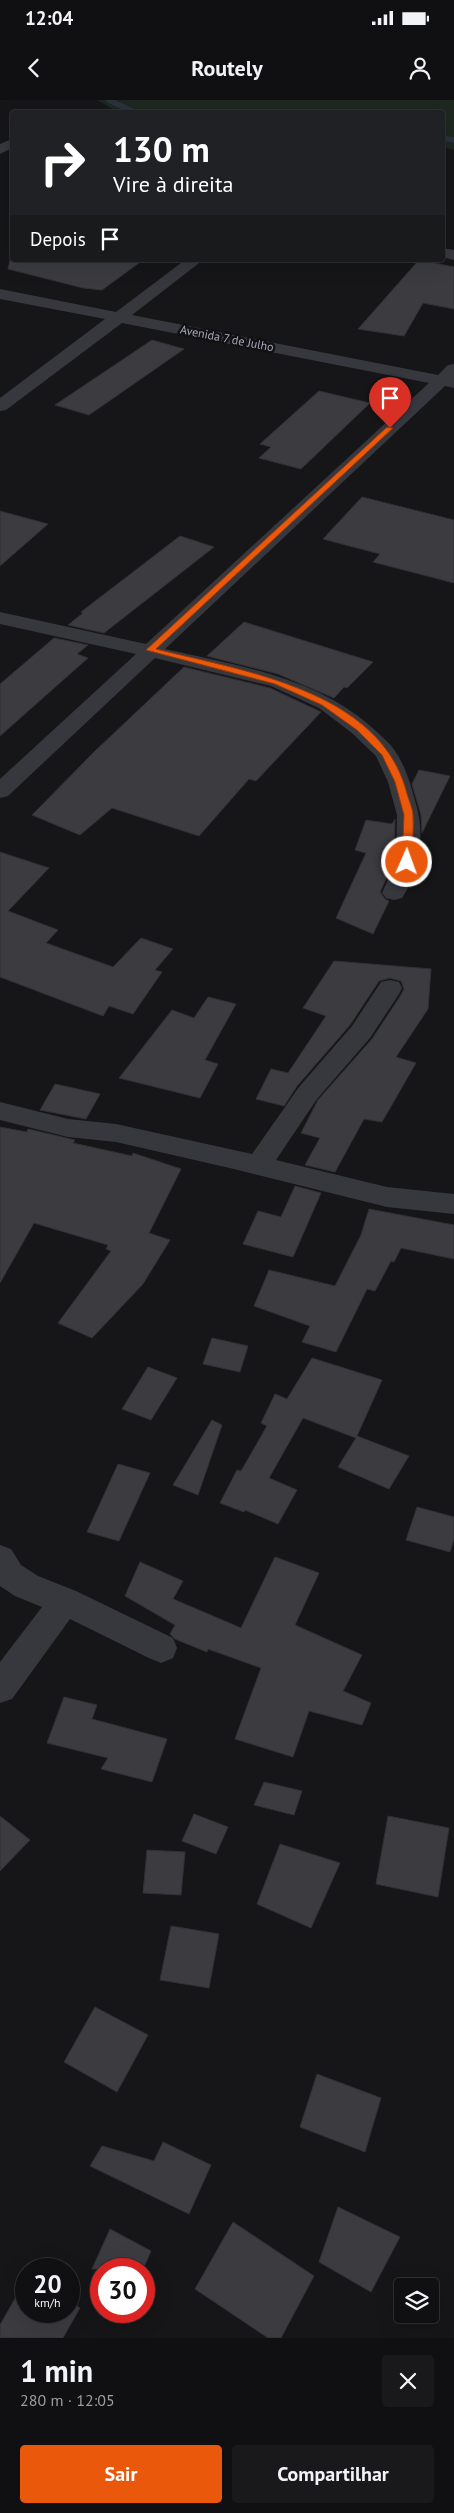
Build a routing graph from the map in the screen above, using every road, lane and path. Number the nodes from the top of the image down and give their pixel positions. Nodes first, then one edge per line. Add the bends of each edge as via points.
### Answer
1 (191, 262) edge
2 (0, 294) edge
3 (117, 316) junction
4 (450, 377) edge
5 (0, 406) edge
6 (0, 618) edge
7 (150, 650) junction
8 (0, 791) edge
9 (394, 893) dead end
10 (390, 988) dead end
11 (0, 1111) edge
12 (258, 1165) junction
13 (454, 1204) edge
14 (0, 1559) edge
15 (65, 1601) junction
16 (161, 1648) dead end
17 (0, 1688) edge

1 - 3 street
2 - 3 street, Avenida 7 de Julho
3 - 4 street, Avenida 7 de Julho
3 - 5 street
4 - 7 street
6 - 7 street
7 - 8 street
7 - 9 street via 278,682 326,704 360,728 386,754 399,782 408,815 407,862
10 - 12 street via 361,1032 308,1093
11 - 12 street via 68,1128 116,1133
12 - 13 street via 387,1197
14 - 15 street via 12,1579
15 - 16 street
15 - 17 street

